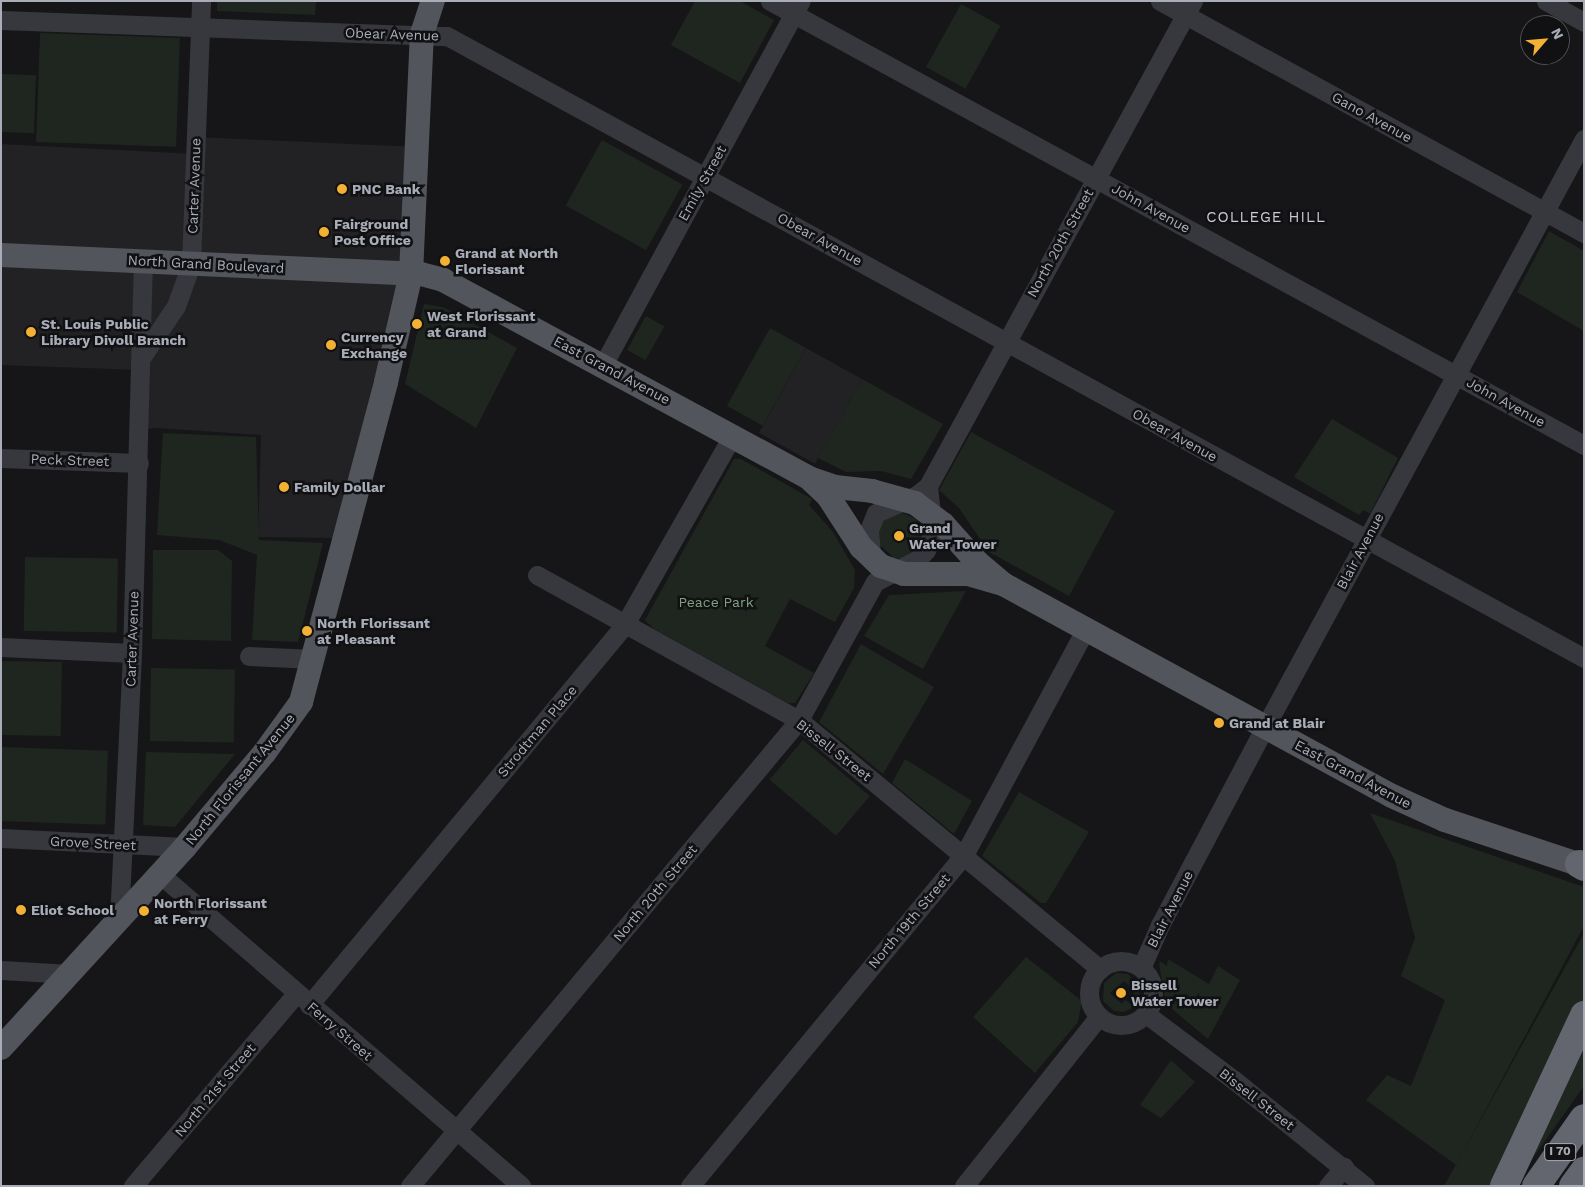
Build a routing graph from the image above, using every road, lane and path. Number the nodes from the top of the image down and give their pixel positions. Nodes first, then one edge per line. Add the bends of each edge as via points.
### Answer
1 (201, 1) edge
2 (433, 1) edge
3 (770, 1) edge
4 (1160, 1) edge
5 (1546, 1) edge
6 (797, 8) edge
7 (1189, 8) edge
8 (1, 20) edge
9 (1584, 22) edge
10 (200, 27) junction
11 (422, 34) junction
12 (1584, 139) edge
13 (706, 176) junction
14 (1095, 178) junction
15 (1544, 211) junction
16 (1584, 232) edge
17 (1, 255) edge
18 (143, 261) junction
19 (191, 264) junction
20 (411, 274) junction
21 (1006, 342) junction
22 (141, 358) junction
23 (602, 365) junction
24 (1455, 374) junction
25 (733, 436) junction
26 (1584, 446) edge
27 (1, 458) edge
28 (139, 463) junction
29 (809, 478) junction
30 (928, 486) junction
31 (905, 500) junction
32 (930, 512) junction
33 (1366, 540) junction
34 (871, 558) junction
35 (537, 575) dead end
36 (884, 577) junction
37 (1003, 584) junction
38 (625, 624) junction
39 (1086, 628) junction
40 (1, 647) edge
41 (132, 653) junction
42 (249, 656) dead end
43 (1584, 658) edge
44 (314, 659) junction
45 (798, 720) junction
46 (1265, 727) junction
47 (1, 838) edge
48 (124, 844) junction
49 (185, 847) junction
50 (964, 855) junction
51 (1582, 866) edge
52 (161, 874) junction
53 (119, 920) junction
54 (1142, 966) junction
55 (1100, 969) junction
56 (1, 970) edge
57 (71, 974) junction
58 (303, 999) junction
59 (1146, 1014) junction
60 (1584, 1015) edge
61 (1099, 1016) junction
62 (1, 1048) edge
63 (1584, 1118) edge
64 (456, 1132) junction
65 (1344, 1167) junction
66 (1584, 1171) edge
67 (133, 1186) edge
68 (410, 1186) edge
69 (521, 1186) edge
70 (690, 1186) edge
71 (964, 1186) edge
72 (1328, 1186) edge
73 (1365, 1186) edge
74 (1504, 1186) edge
75 (1536, 1186) edge
76 (1574, 1186) edge

1 - 10 street, Carter Avenue
2 - 11 main road, North Florissant Avenue
3 - 6 street, John Avenue
4 - 7 street, Gano Avenue
5 - 9 street
6 - 13 street, Emily Street
6 - 14 street, John Avenue
7 - 14 street, North 20th Street
7 - 15 street, Gano Avenue
8 - 10 street, Obear Avenue
10 - 11 street, Obear Avenue
10 - 19 street, Carter Avenue
11 - 13 street, Obear Avenue via 446,36
11 - 20 main road, North Florissant Avenue
12 - 15 street, Blair Avenue
13 - 21 street, Obear Avenue
13 - 23 street, Emily Street
14 - 21 street, North 20th Street
14 - 24 street, John Avenue
15 - 16 street, Gano Avenue
15 - 24 street, Blair Avenue
17 - 18 main road, North Grand Boulevard
18 - 19 main road, North Grand Boulevard
18 - 22 street, Carter Avenue
19 - 20 main road, North Grand Boulevard
19 - 22 street, Carter Avenue via 176,306
20 - 23 main road, East Grand Avenue via 432,276 452,284
20 - 44 main road, North Florissant Avenue
21 - 30 street, North 20th Street
21 - 33 street, Obear Avenue
22 - 28 street, Carter Avenue
23 - 25 main road, East Grand Avenue
24 - 26 street, John Avenue
24 - 33 street, Blair Avenue
25 - 29 main road, East Grand Avenue
25 - 38 street, Strodtman Place
27 - 28 street, Peck Street
28 - 41 street, Carter Avenue
29 - 31 main road, East Grand Avenue via 835,487
29 - 34 main road, East Grand Avenue via 828,496
30 - 31 street
30 - 32 street
31 - 32 main road, East Grand Avenue
31 - 34 street via 876,513 869,530
32 - 36 street via 933,532 926,550
32 - 37 main road, East Grand Avenue
33 - 43 street, Obear Avenue
33 - 46 street, Blair Avenue
34 - 36 main road, East Grand Avenue
35 - 38 street, Bissell Street
36 - 37 main road, East Grand Avenue via 968,574
36 - 45 street, North 20th Street
37 - 39 main road, East Grand Avenue
38 - 45 street, Bissell Street
38 - 58 street, Strodtman Place
39 - 46 main road, East Grand Avenue
39 - 50 street, North 19th Street
40 - 41 street
41 - 48 street, Carter Avenue
42 - 44 street
44 - 49 main road, North Florissant Avenue via 301,702 290,720
45 - 50 street, Bissell Street
45 - 64 street, North 20th Street
46 - 51 main road, East Grand Avenue via 1418,809
46 - 54 street, Blair Avenue via 1160,925
47 - 48 street, Grove Street
48 - 49 street, Grove Street
48 - 53 street, Carter Avenue
49 - 52 main road, North Florissant Avenue
50 - 55 street, Bissell Street
50 - 70 street, North 19th Street
52 - 53 main road, North Florissant Avenue
52 - 58 street, Ferry Street
53 - 57 main road, North Florissant Avenue
54 - 55 street via 1119,961
54 - 59 street via 1153,994
55 - 61 street via 1089,993
56 - 57 street
57 - 62 main road, North Florissant Avenue
58 - 64 street, Ferry Street
58 - 67 street, North 21st Street
59 - 61 street via 1123,1026 1114,1025
59 - 65 street, Bissell Street
60 - 74 highway
61 - 71 street
63 - 75 highway, I 70
64 - 68 street, North 20th Street
64 - 69 street, Ferry Street
65 - 72 street
65 - 73 street, Bissell Street
66 - 76 highway

